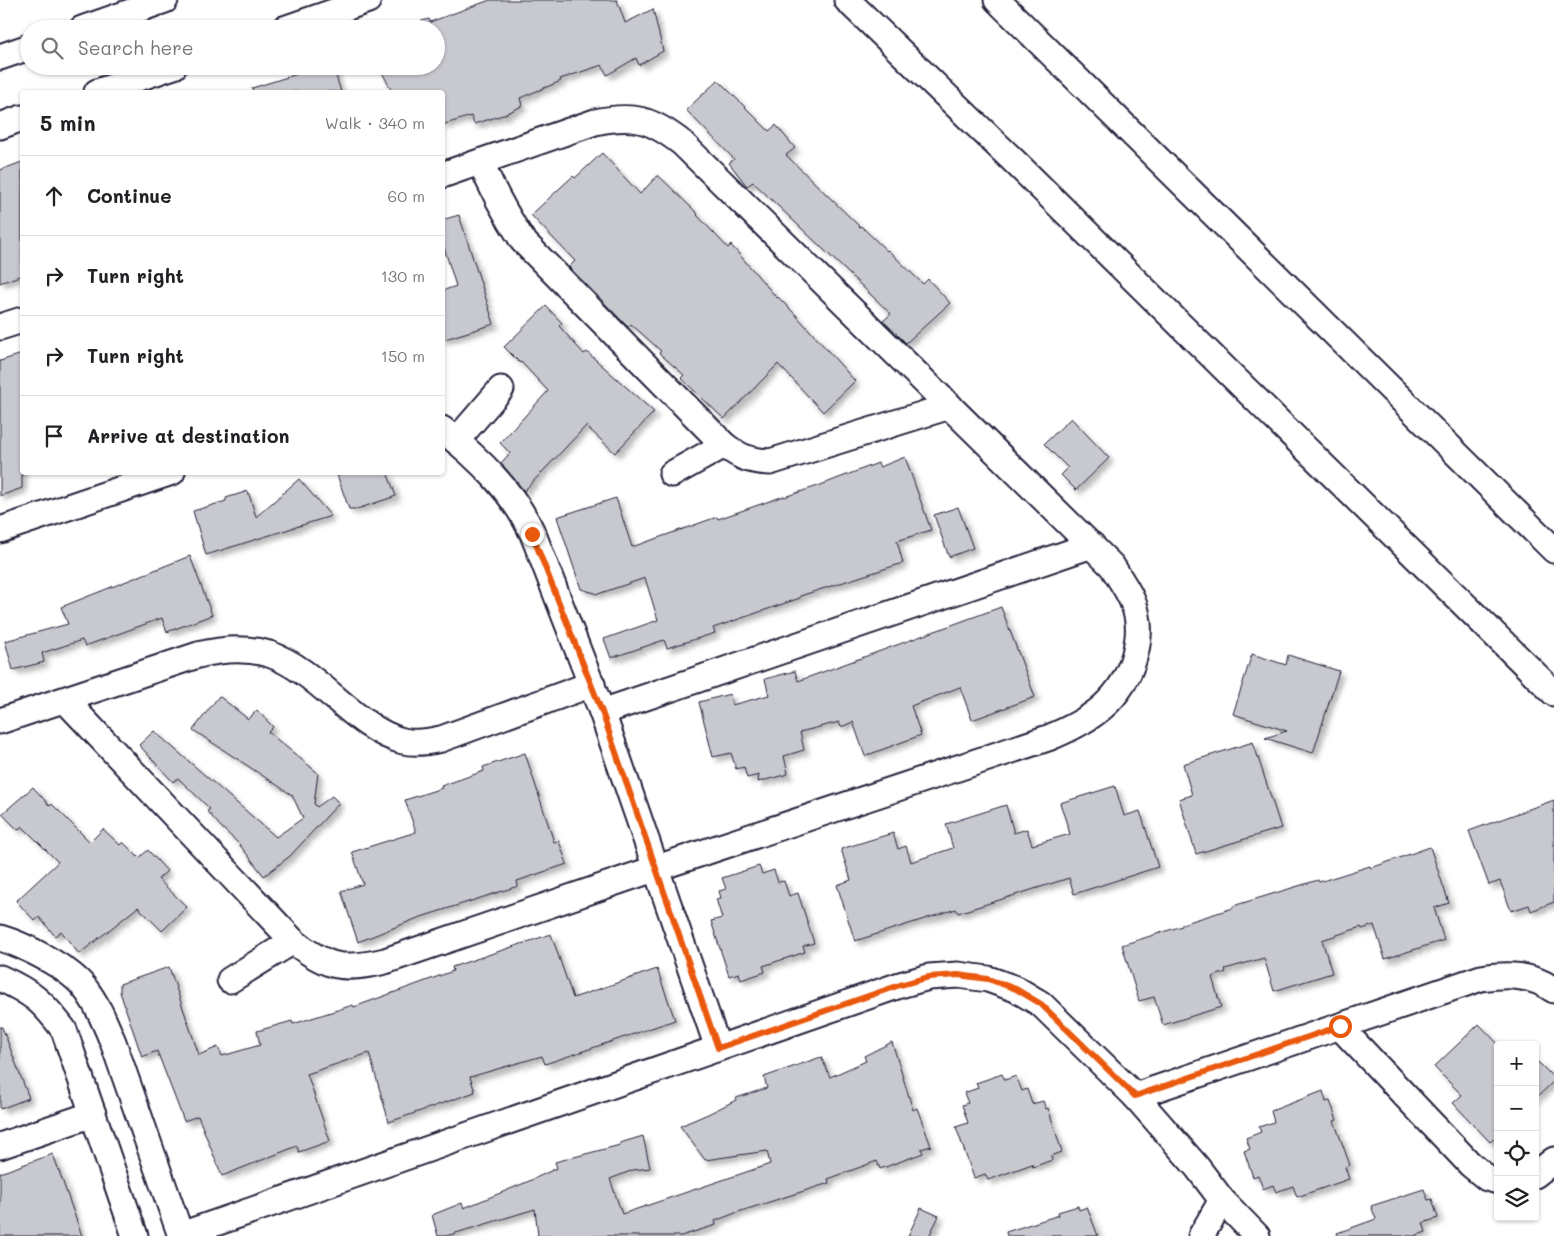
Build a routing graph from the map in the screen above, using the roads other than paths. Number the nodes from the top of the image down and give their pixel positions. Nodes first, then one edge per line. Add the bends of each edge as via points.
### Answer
1 (166, 0) edge
2 (368, 0) edge
3 (847, 0) edge
4 (997, 0) edge
5 (108, 20) edge
6 (310, 20) edge
7 (20, 50) edge
8 (0, 57) edge
9 (147, 75) edge
10 (103, 90) edge
11 (20, 119) edge
12 (0, 126) edge
13 (481, 162) junction
14 (445, 174) edge
15 (20, 321) edge
16 (0, 328) edge
17 (501, 389) dead end
18 (950, 406) junction
19 (449, 435) edge
20 (724, 445) junction
21 (672, 474) dead end
22 (163, 475) edge
23 (0, 530) edge
24 (1092, 545) junction
25 (1554, 550) edge
26 (592, 684) junction
27 (1554, 693) edge
28 (65, 700) junction
29 (602, 712) junction
30 (0, 721) edge
31 (657, 868) junction
32 (0, 938) edge
33 (293, 941) junction
34 (0, 978) edge
35 (230, 980) dead end
36 (1554, 990) edge
37 (1340, 1026) junction
38 (718, 1048) junction
39 (1135, 1096) junction
40 (93, 1114) junction
41 (0, 1146) edge
42 (1554, 1160) edge
43 (1539, 1172) edge
44 (1494, 1180) edge
45 (1222, 1200) junction
46 (181, 1235) edge
47 (135, 1236) edge
48 (1201, 1236) edge
49 (1257, 1236) edge

1 - 5 street
2 - 6 street
3 - 27 street
4 - 25 street
7 - 8 street
9 - 10 street
11 - 12 street
13 - 14 street
13 - 18 street via 595,122 617,118 640,119 662,128 682,143
13 - 20 street via 506,216 523,241
15 - 16 street
17 - 19 street
18 - 20 street via 770,462 753,461
18 - 24 street
19 - 26 street via 500,483 525,518
20 - 21 street
22 - 23 street
24 - 29 street
24 - 31 street via 1112,566 1127,590 1137,616 1138,642 1131,668 1118,692 1098,712 1074,728 1048,738
26 - 28 street via 424,743 404,742 385,735 289,663 250,650 218,650 198,655
26 - 29 street
28 - 30 street
28 - 33 street
29 - 31 street
31 - 33 street via 361,967 336,965 312,956
31 - 38 street
32 - 46 street via 29,949 73,976 84,987 113,1042
33 - 35 street
34 - 40 street via 23,988 46,1006 64,1030
36 - 37 street via 1524,976 1481,978
37 - 39 street
37 - 44 street via 1470,1164
38 - 39 street via 900,985 929,977 958,975 988,979 1016,989 1041,1004
38 - 46 street
39 - 45 street
40 - 41 street
40 - 47 street
42 - 43 street
45 - 48 street
45 - 49 street

